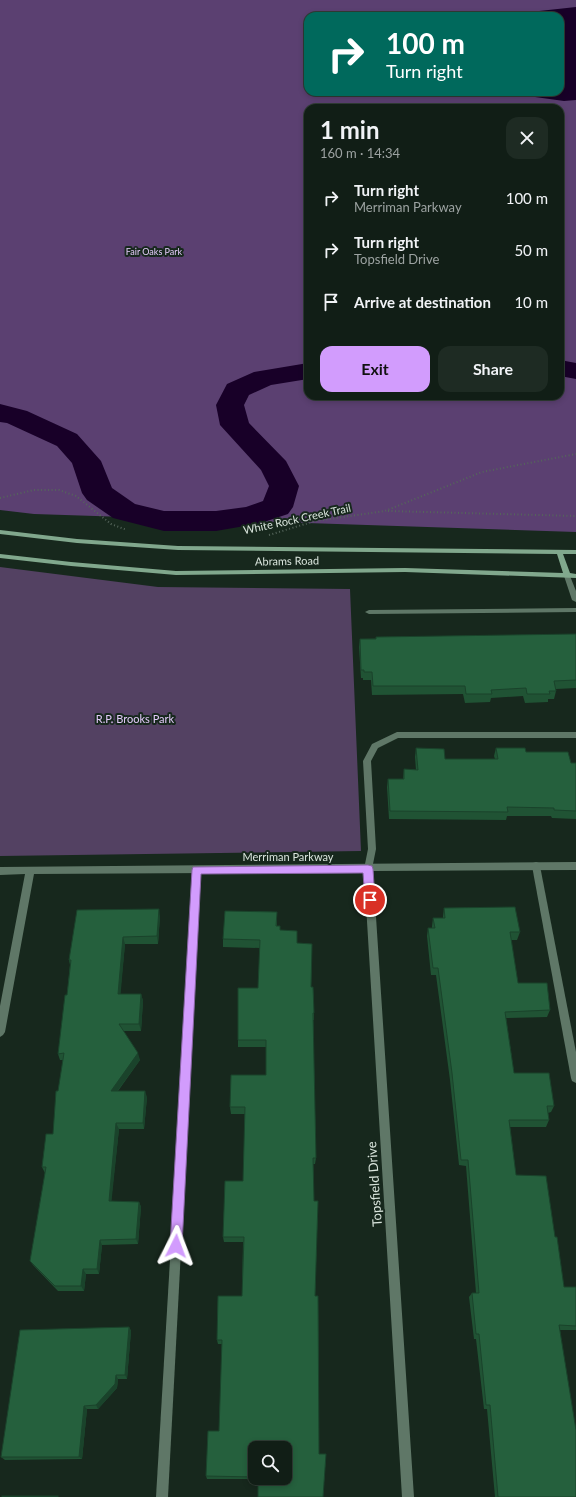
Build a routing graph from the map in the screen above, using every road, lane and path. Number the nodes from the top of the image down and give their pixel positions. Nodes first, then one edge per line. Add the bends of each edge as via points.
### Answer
1 (576, 454) edge
2 (0, 498) edge
3 (385, 511) junction
4 (576, 516) edge
5 (128, 530) dead end
6 (0, 532) edge
7 (265, 536) dead end
8 (559, 552) junction
9 (576, 552) edge
10 (0, 556) edge
11 (567, 576) junction
12 (576, 576) edge
13 (576, 600) edge
14 (576, 610) edge
15 (369, 612) dead end
16 (576, 735) edge
17 (536, 866) junction
18 (576, 866) edge
19 (368, 869) junction
20 (196, 870) junction
21 (0, 871) edge
22 (30, 871) junction
23 (0, 1032) edge
24 (576, 1078) edge
25 (162, 1497) edge
26 (408, 1497) edge

1 - 3 path, White Rock Creek Trail via 482,472
2 - 5 path via 34,490 59,490 76,496 111,524
3 - 4 path
3 - 7 path, White Rock Creek Trail via 314,521
6 - 8 main road, Abrams Road via 77,541 178,548
8 - 9 main road, Abrams Road
8 - 11 main road
10 - 11 main road, Abrams Road via 176,572 405,570
11 - 12 main road, Abrams Road
11 - 13 street
14 - 15 street
16 - 19 street, Topsfield Drive via 397,734 375,746 367,761 372,849
17 - 18 street, Merriman Parkway
17 - 19 street, Merriman Parkway
17 - 24 street
19 - 20 street, Merriman Parkway
19 - 26 street, Topsfield Drive
20 - 22 street, Merriman Parkway
20 - 25 street
21 - 22 street, Merriman Parkway
22 - 23 street

